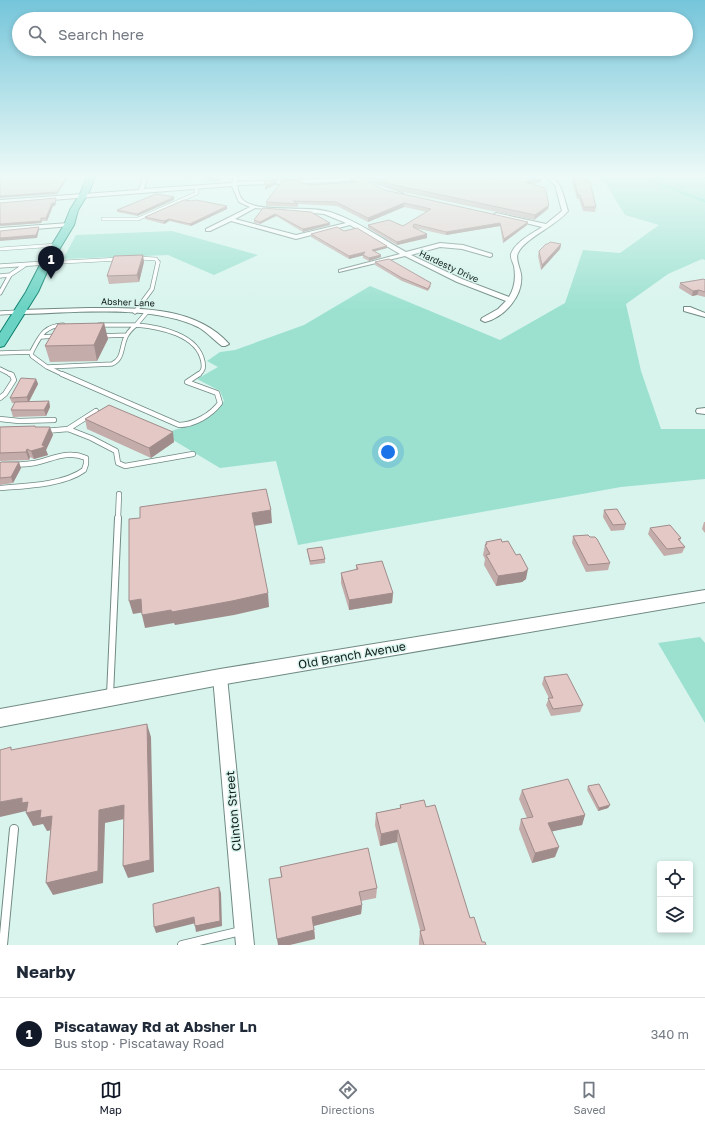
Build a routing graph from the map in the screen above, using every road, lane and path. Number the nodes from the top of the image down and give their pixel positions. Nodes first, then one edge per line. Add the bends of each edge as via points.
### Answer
1 (70, 221) edge
2 (228, 221) edge
3 (234, 221) edge
4 (344, 221) edge
5 (525, 221) edge
6 (553, 221) edge
7 (349, 224) junction
8 (69, 225) junction
9 (547, 226) junction
10 (0, 230) edge
11 (208, 230) dead end
12 (57, 245) junction
13 (0, 249) edge
14 (405, 254) junction
15 (490, 255) dead end
16 (128, 258) edge
17 (136, 258) edge
18 (46, 263) junction
19 (26, 264) junction
20 (0, 266) edge
21 (341, 271) dead end
22 (0, 276) edge
23 (10, 276) junction
24 (0, 293) edge
25 (511, 300) junction
26 (687, 309) dead end
27 (21, 312) junction
28 (135, 312) junction
29 (147, 312) junction
30 (0, 313) edge
31 (705, 315) edge
32 (485, 320) dead end
33 (66, 325) edge
34 (92, 325) edge
35 (136, 325) junction
36 (127, 335) junction
37 (64, 336) edge
38 (96, 336) edge
39 (41, 337) junction
40 (0, 342) edge
41 (225, 344) dead end
42 (32, 352) junction
43 (0, 353) edge
44 (47, 367) junction
45 (0, 369) edge
46 (0, 398) edge
47 (96, 411) edge
48 (0, 419) edge
49 (54, 420) dead end
50 (68, 429) junction
51 (39, 431) edge
52 (193, 454) dead end
53 (0, 465) edge
54 (0, 488) edge
55 (119, 494) dead end
56 (704, 597) edge
57 (220, 677) junction
58 (110, 698) junction
59 (0, 718) edge
60 (14, 829) dead end
61 (244, 938) edge
62 (3, 945) edge
63 (182, 945) edge

1 - 8 main road
2 - 11 street
3 - 7 street via 296,237
4 - 7 street, Hardesty Drive
5 - 9 street
6 - 9 street
7 - 14 street, Hardesty Drive
8 - 10 street
8 - 12 main road
9 - 25 street via 516,251 514,257 519,283
12 - 13 lane
12 - 18 main road
14 - 15 street via 446,245 463,246
14 - 21 street
14 - 25 street, Hardesty Drive via 459,281
16 - 18 lane
17 - 28 lane via 151,258 158,262 153,291
18 - 19 lane
18 - 27 main road
19 - 20 lane
19 - 23 lane
22 - 23 lane
23 - 24 lane
25 - 32 street
26 - 31 street
27 - 28 street, Absher Lane
27 - 30 lane
27 - 40 main road
28 - 29 street, Absher Lane
29 - 35 lane
29 - 41 street, Absher Lane via 184,319 200,325
33 - 39 lane via 48,326
34 - 35 lane
35 - 36 lane
35 - 44 lane via 165,330 191,342 201,356 204,368 187,382 217,393 220,403 218,407 192,424 179,425
36 - 38 lane
36 - 44 lane via 118,363
37 - 39 lane
39 - 42 lane
42 - 43 lane
42 - 44 lane via 32,356
45 - 46 lane via 12,375 14,380
47 - 50 lane
48 - 49 lane
50 - 51 lane
50 - 52 lane via 116,451 120,465
53 - 54 lane via 29,464 51,457 78,453 86,458 87,463 84,470 69,477
55 - 58 lane
56 - 57 main road, Old Branch Avenue
57 - 58 main road, Old Branch Avenue
57 - 61 street, Clinton Street
58 - 59 main road, Old Branch Avenue
60 - 62 lane
61 - 63 lane

